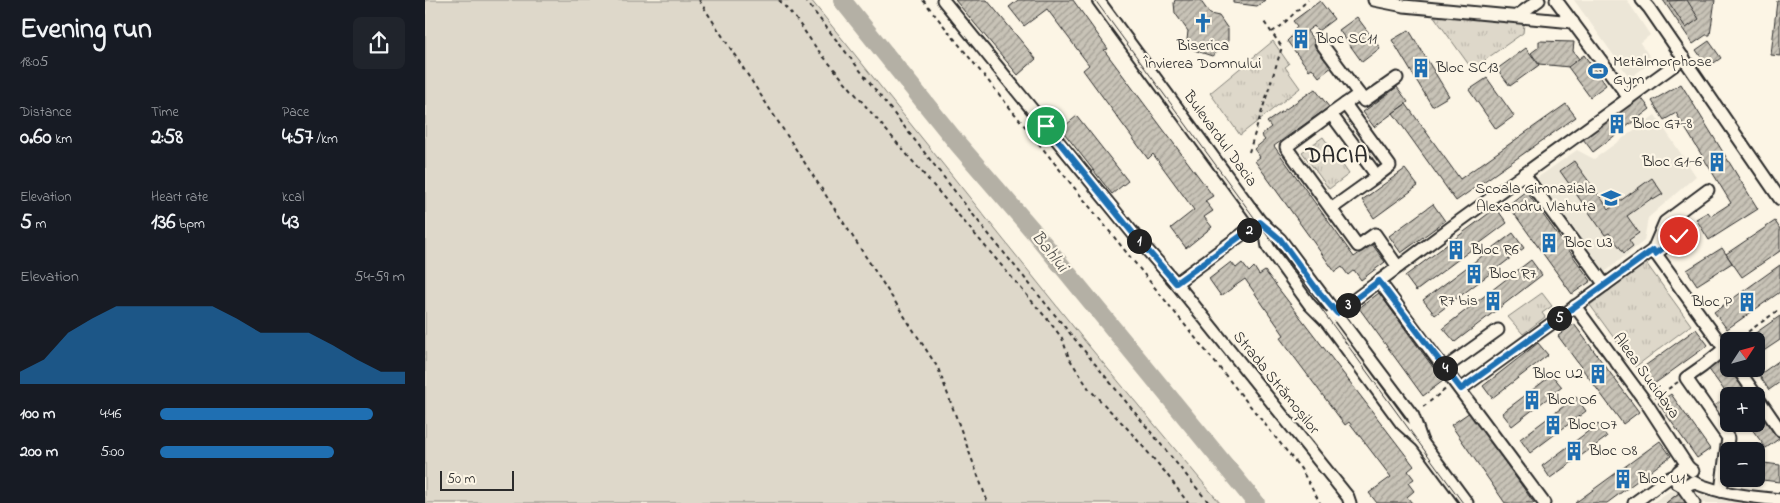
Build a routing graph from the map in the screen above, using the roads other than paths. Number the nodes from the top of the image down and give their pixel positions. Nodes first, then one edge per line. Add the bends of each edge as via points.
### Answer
1 (943, 0) edge
2 (1098, 0) edge
3 (1374, 0) edge
4 (1539, 0) edge
5 (1556, 0) edge
6 (1642, 0) edge
7 (1517, 16) junction
8 (1573, 22) junction
9 (1321, 43) dead end
10 (1684, 58) junction
11 (1397, 78) dead end
12 (1359, 94) junction
13 (1629, 98) junction
14 (1345, 104) junction
15 (1331, 114) junction
16 (1524, 174) junction
17 (1377, 176) junction
18 (1708, 190) dead end
19 (1780, 199) edge
20 (1331, 209) junction
21 (1262, 223) junction
22 (1679, 236) dead end
23 (1654, 252) junction
24 (1398, 267) junction
25 (1379, 281) junction
26 (1176, 283) junction
27 (1605, 285) junction
28 (1575, 306) junction
29 (1337, 313) junction
30 (1326, 322) junction
31 (1499, 330) dead end
32 (1720, 344) edge
33 (1720, 356) edge
34 (1445, 368) junction
35 (1744, 378) edge
36 (1458, 386) junction
37 (1780, 430) edge
38 (1422, 442) junction
39 (1688, 467) junction
40 (1676, 475) junction
41 (1688, 484) junction
42 (1721, 491) junction
43 (1748, 500) edge
44 (1780, 500) edge
45 (1350, 503) edge
46 (1467, 503) edge
47 (1544, 503) edge
48 (1634, 503) edge
49 (1694, 503) edge

1 - 26 street, Strada Strămoșilor
2 - 21 street, Bulevardul Dacia
3 - 7 street via 1404,6
4 - 7 street
5 - 8 street
6 - 10 street
7 - 8 street
8 - 13 street
9 - 12 street
10 - 13 street
10 - 19 street
11 - 12 street via 1364,102
12 - 14 street
13 - 16 street
14 - 15 street
14 - 17 street via 1390,166
15 - 17 street
15 - 20 street via 1286,147
16 - 24 street
16 - 27 street
17 - 20 street
18 - 23 street via 1665,222
20 - 24 street via 1358,246 1375,234
21 - 26 street
21 - 29 street, Bulevardul Dacia via 1280,239
21 - 30 street, Bulevardul Dacia via 1268,247 1310,306
22 - 23 street
23 - 27 street
23 - 32 street
24 - 25 street
25 - 29 street
25 - 34 street
26 - 45 street, Strada Strămoșilor
27 - 28 street
28 - 36 street
28 - 39 street, Aleea Sucidava via 1647,404
29 - 30 street
29 - 38 street, Bulevardul Dacia via 1413,416
30 - 38 street, Bulevardul Dacia via 1403,424
31 - 34 street
33 - 42 street via 1686,378 1728,438
34 - 36 street
35 - 37 street
36 - 47 street
38 - 46 street, Bulevardul Dacia
39 - 40 street via 1683,467
39 - 41 street via 1695,477
40 - 41 street via 1677,483
40 - 48 street
41 - 42 street
41 - 49 street
42 - 43 street
43 - 44 street

